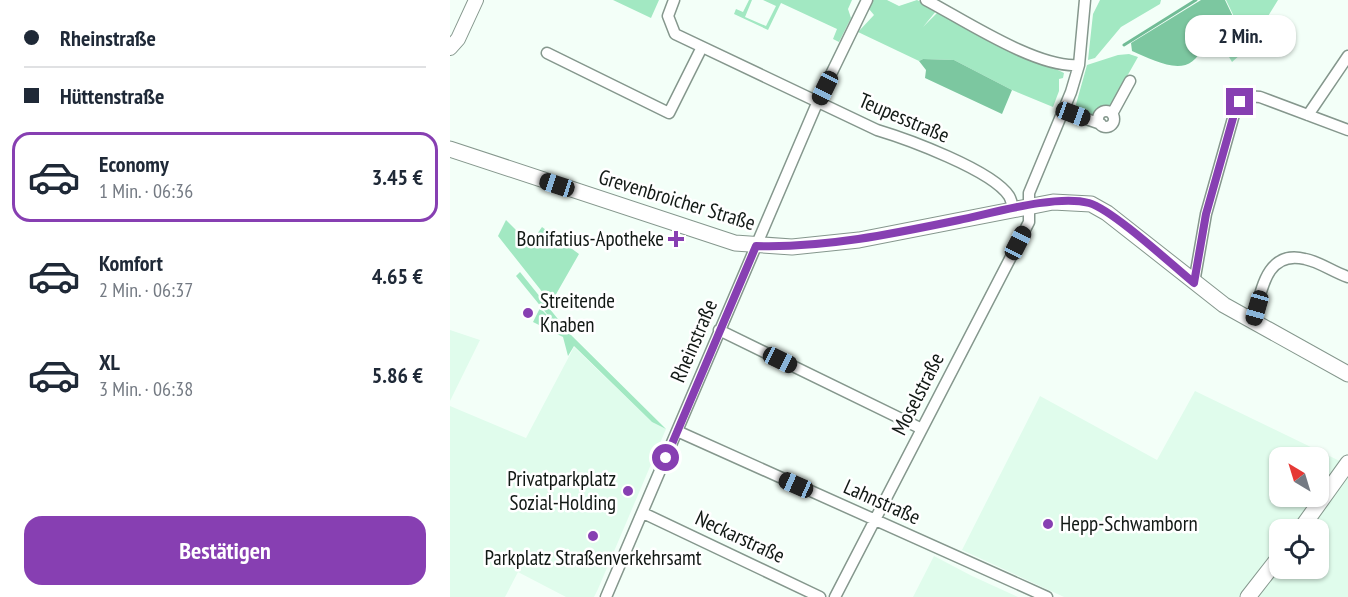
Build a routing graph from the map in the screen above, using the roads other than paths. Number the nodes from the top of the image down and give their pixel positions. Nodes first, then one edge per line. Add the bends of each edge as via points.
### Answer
1 (476, 0) edge
2 (674, 0) edge
3 (867, 0) edge
4 (926, 0) edge
5 (1085, 0) edge
6 (702, 46) junction
7 (450, 48) edge
8 (547, 53) dead end
9 (1348, 56) edge
10 (1079, 65) junction
11 (1130, 81) dead end
12 (818, 101) junction
13 (1063, 111) junction
14 (1308, 115) junction
15 (1348, 130) edge
16 (450, 149) edge
17 (1021, 208) junction
18 (756, 246) junction
19 (1348, 277) edge
20 (1194, 283) junction
21 (1253, 322) junction
22 (719, 330) junction
23 (1348, 374) edge
24 (922, 429) junction
25 (677, 431) junction
26 (1348, 463) edge
27 (643, 513) junction
28 (1308, 519) edge
29 (875, 520) junction
30 (1269, 570) edge
31 (606, 597) edge
32 (820, 597) edge
33 (835, 597) edge
34 (1047, 597) edge
35 (1248, 597) edge

1 - 7 street
2 - 6 street, Teupesstraße via 668,16 675,34
3 - 12 street, Rheinstraße
4 - 10 street via 1040,59
5 - 10 street, Moselstraße
6 - 8 street via 669,113
6 - 12 street, Teupesstraße
9 - 14 street
10 - 13 street, Moselstraße
11 - 13 street via 1112,114 1101,113 1101,124
12 - 17 street, Teupesstraße via 984,175
12 - 18 street, Rheinstraße
13 - 17 street, Moselstraße
14 - 15 street
14 - 20 street via 1260,97 1251,96 1240,102 1206,214
16 - 18 main road, Grevenbroicher Straße via 735,243
17 - 18 main road, Grevenbroicher Straße via 859,240 792,247
17 - 20 main road, Grevenbroicher Straße via 1075,201 1091,204
17 - 24 street, Moselstraße via 1029,222
18 - 22 street, Rheinstraße
19 - 21 street via 1302,258 1278,261 1261,288
20 - 21 main road
21 - 23 main road
22 - 24 street
22 - 25 street, Rheinstraße
24 - 29 street, Moselstraße
25 - 27 street, Rheinstraße
25 - 29 street, Lahnstraße
26 - 28 main road
27 - 31 street, Rheinstraße
27 - 32 street, Neckarstraße
29 - 33 street, Moselstraße
29 - 34 street, Lahnstraße
30 - 35 main road

